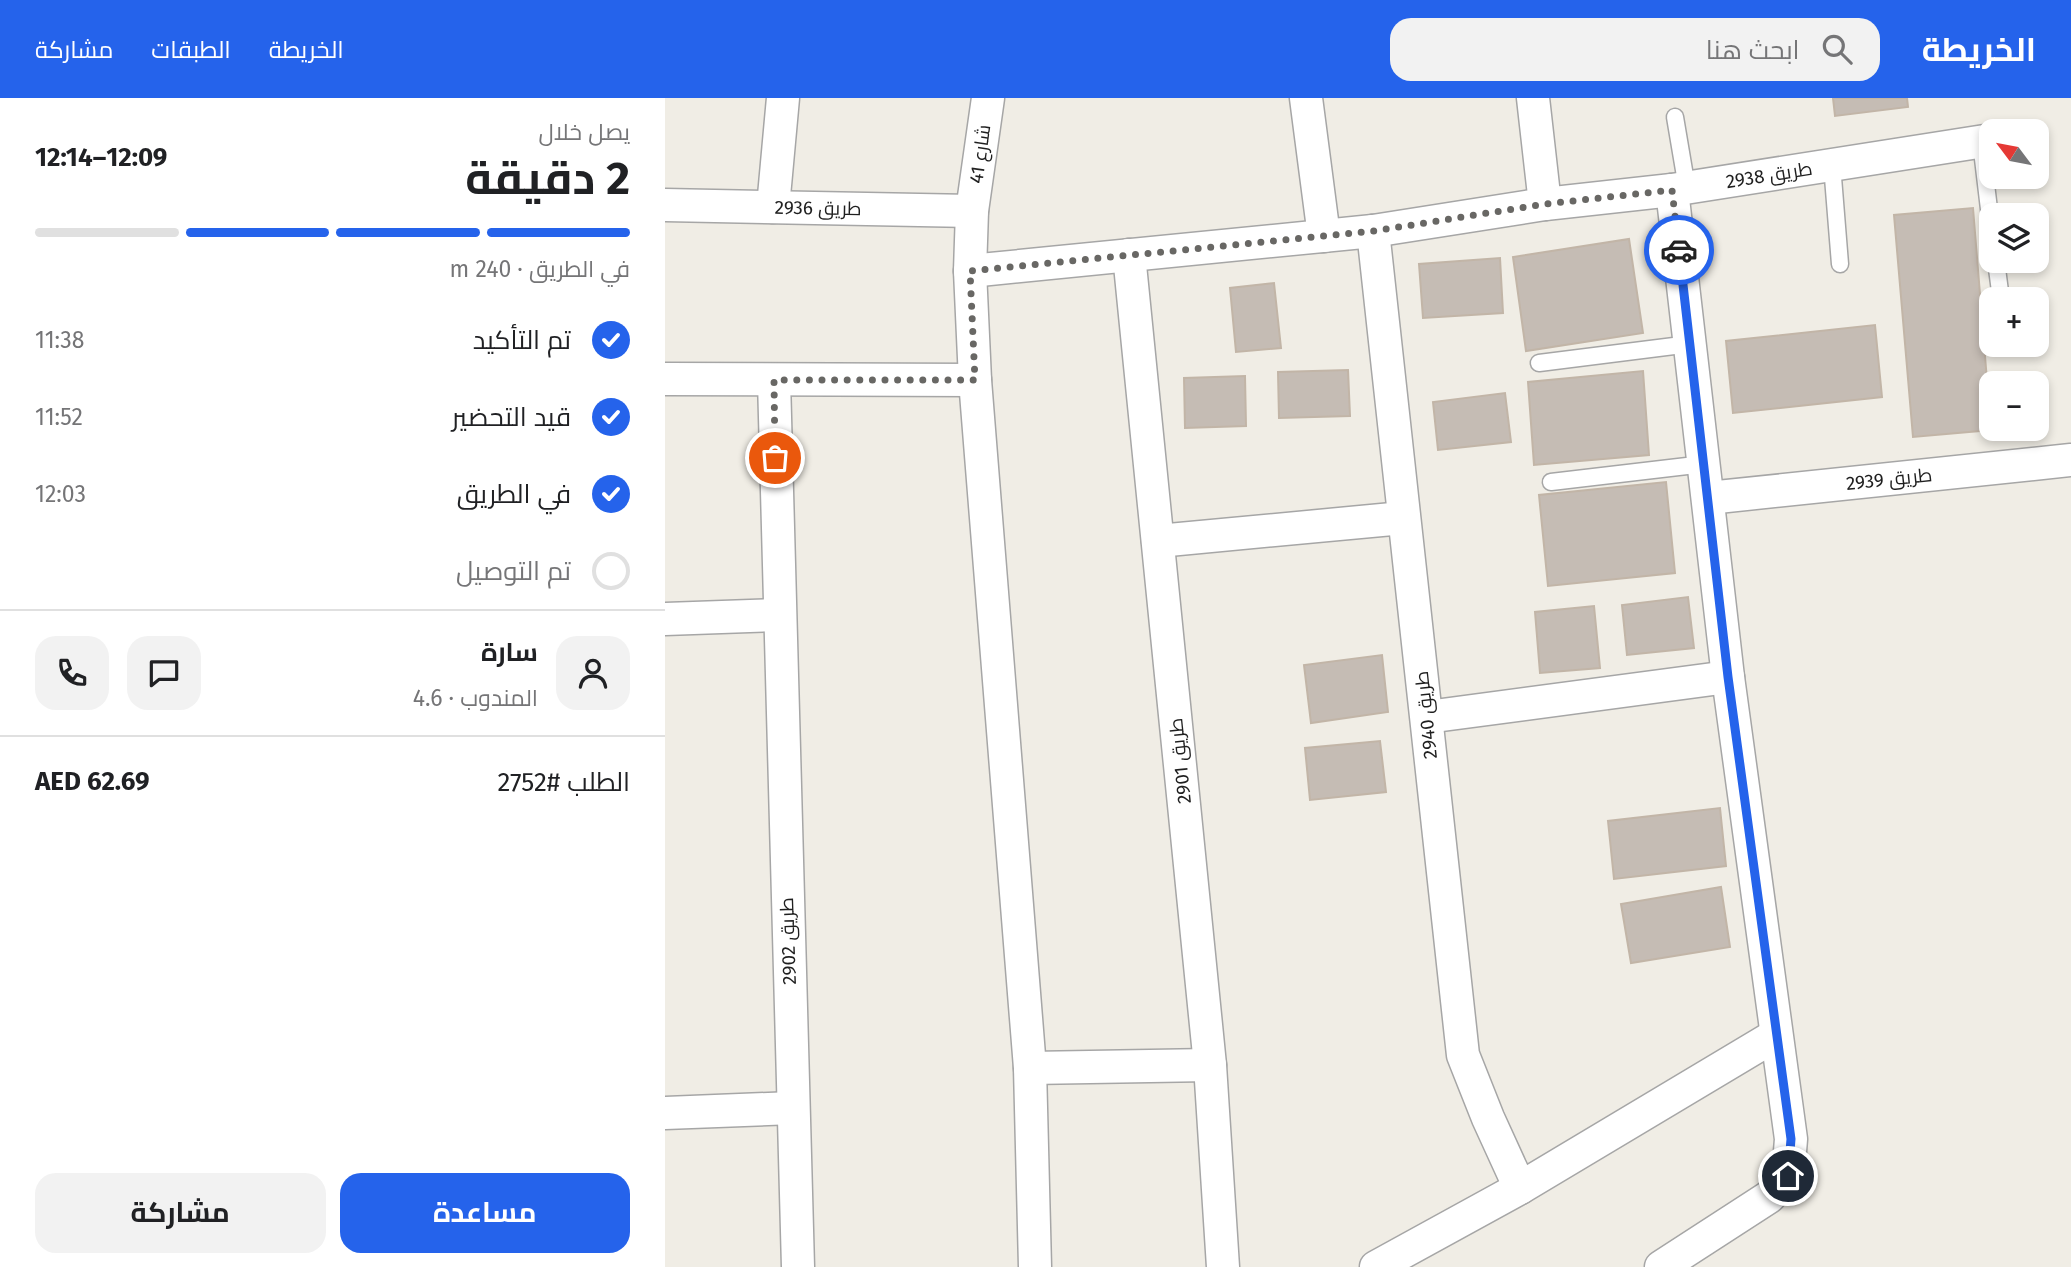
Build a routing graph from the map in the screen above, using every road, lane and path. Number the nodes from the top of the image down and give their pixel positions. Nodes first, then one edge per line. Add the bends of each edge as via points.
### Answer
1 (783, 98) edge
2 (988, 98) edge
3 (1306, 98) edge
4 (1533, 98) edge
5 (1675, 117) dead end
6 (1979, 142) edge
7 (1832, 165) junction
8 (1680, 189) junction
9 (1545, 204) junction
10 (665, 205) edge
11 (773, 207) junction
12 (972, 211) junction
13 (1374, 231) junction
14 (1324, 236) junction
15 (1129, 255) junction
16 (1840, 264) dead end
17 (970, 271) junction
18 (1690, 344) junction
19 (1539, 363) dead end
20 (665, 379) edge
21 (774, 380) junction
22 (975, 380) junction
23 (2071, 460) edge
24 (1704, 464) junction
25 (1552, 482) dead end
26 (1708, 498) junction
27 (1403, 518) junction
28 (1159, 541) junction
29 (778, 615) junction
30 (665, 619) edge
31 (1728, 677) junction
32 (1427, 717) junction
33 (1776, 1035) junction
34 (1210, 1065) junction
35 (1030, 1068) junction
36 (793, 1108) junction
37 (665, 1113) edge
38 (1520, 1188) junction
39 (798, 1267) edge
40 (1035, 1267) edge
41 (1223, 1267) edge
42 (1376, 1267) edge
43 (1661, 1267) edge

1 - 11 street
2 - 12 street, شارع 41
3 - 14 street
4 - 9 street
5 - 8 lane
6 - 7 street, طريق 2938
7 - 8 street, طريق 2938
7 - 16 lane
8 - 9 street, طريق 2938
8 - 18 street
9 - 13 street, طريق 2938
10 - 11 street, طريق 2936
11 - 12 street, طريق 2936
12 - 17 street, شارع 41
13 - 14 street, طريق 2938
13 - 27 street, طريق 2940
14 - 15 street, طريق 2938
15 - 17 street, طريق 2938
15 - 28 street, طريق 2901
17 - 22 street, شارع 41
18 - 19 lane
18 - 24 street
20 - 21 street
21 - 22 street
21 - 29 street, طريق 2902
22 - 35 street
23 - 26 street, طريق 2939
24 - 25 lane
24 - 26 street
26 - 31 street
27 - 28 street
27 - 32 street, طريق 2940
28 - 34 street, طريق 2901
29 - 30 street
29 - 36 street, طريق 2902
31 - 32 street
31 - 33 street
32 - 38 street, طريق 2940 via 1463,1055
33 - 38 street
33 - 43 street via 1791,1139 1788,1176 1769,1197
34 - 35 street
34 - 41 street, طريق 2901
35 - 40 street
36 - 37 street
36 - 39 street, طريق 2902
38 - 42 street

